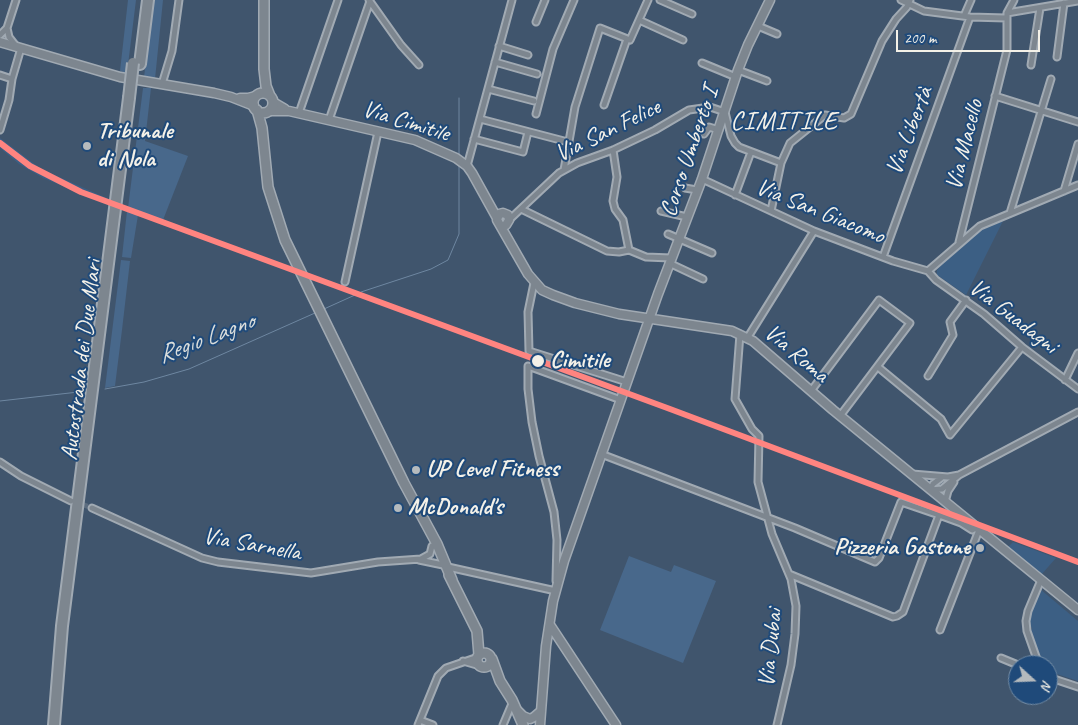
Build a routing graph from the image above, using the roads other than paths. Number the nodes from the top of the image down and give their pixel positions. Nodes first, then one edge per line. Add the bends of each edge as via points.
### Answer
1 (16, 0) edge
2 (141, 0) edge
3 (148, 0) edge
4 (178, 0) edge
5 (264, 0) edge
6 (338, 0) edge
7 (370, 0) edge
8 (512, 0) edge
9 (545, 0) edge
10 (574, 0) edge
11 (648, 0) edge
12 (660, 0) edge
13 (770, 0) edge
14 (902, 0) edge
15 (971, 0) edge
16 (1014, 0) edge
17 (1078, 1) edge
18 (909, 2) edge
19 (1064, 3) junction
20 (1040, 8) junction
21 (692, 14) dead end
22 (1007, 16) junction
23 (967, 17) junction
24 (639, 20) junction
25 (536, 22) dead end
26 (758, 26) junction
27 (7, 28) junction
28 (778, 34) dead end
29 (0, 35) edge
30 (628, 40) junction
31 (683, 40) dead end
32 (0, 42) edge
33 (499, 46) junction
34 (18, 47) junction
35 (528, 54) dead end
36 (1056, 57) dead end
37 (495, 62) junction
38 (137, 63) junction
39 (702, 63) dead end
40 (419, 65) dead end
41 (1031, 66) dead end
42 (264, 69) junction
43 (737, 73) junction
44 (537, 74) dead end
45 (0, 75) edge
46 (12, 78) junction
47 (1051, 79) dead end
48 (767, 81) dead end
49 (162, 84) junction
50 (488, 89) junction
51 (257, 95) junction
52 (995, 96) junction
53 (231, 97) junction
54 (132, 98) junction
55 (534, 102) dead end
56 (270, 105) junction
57 (604, 106) dead end
58 (255, 108) junction
59 (1041, 111) junction
60 (725, 112) junction
61 (299, 113) junction
62 (536, 114) dead end
63 (480, 119) junction
64 (329, 120) junction
65 (1078, 122) edge
66 (0, 130) edge
67 (719, 130) junction
68 (378, 132) junction
69 (528, 132) junction
70 (704, 134) dead end
71 (263, 137) junction
72 (474, 139) junction
73 (568, 142) junction
74 (1078, 144) edge
75 (613, 150) junction
76 (752, 152) junction
77 (782, 163) junction
78 (467, 166) junction
79 (564, 170) junction
80 (702, 179) junction
81 (1078, 186) edge
82 (685, 188) dead end
83 (697, 190) junction
84 (1064, 191) junction
85 (735, 195) junction
86 (661, 210) dead end
87 (519, 211) junction
88 (771, 211) junction
89 (1010, 213) junction
90 (687, 217) junction
91 (503, 219) junction
92 (814, 231) junction
93 (668, 234) dead end
94 (680, 238) junction
95 (959, 242) junction
96 (629, 250) junction
97 (712, 253) dead end
98 (883, 257) junction
99 (670, 261) junction
100 (928, 271) junction
101 (703, 279) dead end
102 (345, 282) dead end
103 (534, 283) junction
104 (966, 300) junction
105 (650, 319) junction
106 (744, 336) junction
107 (1022, 347) junction
108 (1078, 353) edge
109 (878, 367) junction
110 (928, 376) dead end
111 (1065, 380) junction
112 (627, 382) junction
113 (1078, 388) edge
114 (811, 391) junction
115 (620, 400) junction
116 (1078, 412) edge
117 (840, 416) junction
118 (601, 454) junction
119 (0, 462) edge
120 (912, 474) junction
121 (959, 475) junction
122 (948, 477) junction
123 (955, 480) junction
124 (404, 483) junction
125 (930, 490) junction
126 (71, 501) tunnel mouth
127 (945, 502) junction
128 (92, 508) tunnel mouth
129 (939, 515) junction
130 (767, 518) junction
131 (978, 529) junction
132 (431, 534) junction
133 (432, 546) junction
134 (435, 558) junction
135 (414, 560) junction
136 (446, 566) junction
137 (788, 574) junction
138 (1041, 580) junction
139 (556, 591) junction
140 (1078, 610) edge
141 (550, 625) junction
142 (940, 630) dead end
143 (478, 637) junction
144 (1035, 655) edge
145 (491, 657) junction
146 (1001, 658) dead end
147 (463, 661) junction
148 (480, 661) junction
149 (1008, 661) edge
150 (500, 680) junction
151 (1058, 680) edge
152 (1078, 687) edge
153 (514, 709) junction
154 (541, 711) junction
155 (419, 723) edge
156 (54, 725) edge
157 (60, 725) edge
158 (433, 725) edge
159 (503, 725) edge
160 (523, 725) edge
161 (535, 725) edge
162 (540, 725) edge
163 (616, 725) edge
164 (777, 725) edge

1 - 27 street
2 - 38 highway, Autostrada dei Due Mari
3 - 38 highway, Autostrada dei Due Mari
4 - 49 street via 172,51
5 - 42 main road
6 - 61 street
7 - 40 street via 401,46
7 - 64 street
8 - 33 street
9 - 25 street
10 - 62 street via 554,49
11 - 24 street
12 - 21 street
13 - 26 street, Corso Umberto I
14 - 18 street
15 - 23 street, Via Libertà
16 - 22 street
17 - 19 street
18 - 23 street via 924,11
18 - 77 street via 888,29 851,114 844,118 825,115 790,143
19 - 20 street
19 - 36 street
20 - 22 street
20 - 41 street
22 - 23 street
22 - 52 street, Via Macello via 1007,50
23 - 98 street, Via Libertà
24 - 30 street
24 - 31 street
26 - 28 street
26 - 43 street, Corso Umberto I
27 - 29 street
27 - 34 street via 9,37
30 - 57 street
30 - 73 street via 600,28 574,107
32 - 34 street
33 - 35 street
33 - 37 street
34 - 46 street
34 - 49 street via 120,77
37 - 44 street
37 - 50 street
38 - 54 highway, Autostrada dei Due Mari, bridge
39 - 43 street
42 - 51 main road
42 - 56 main road
43 - 48 street
43 - 60 street, Corso Umberto I
45 - 46 street
46 - 66 street
47 - 59 street
49 - 53 street
50 - 55 street
50 - 63 street
51 - 53 street
51 - 56 main road via 264,93
51 - 58 main road
52 - 59 street
52 - 95 street, Via Macello
53 - 58 street
54 - 156 highway, Autostrada dei Due Mari via 62,626
54 - 157 highway, Autostrada dei Due Mari via 68,627
56 - 58 main road via 264,113
56 - 61 street, Via Cimitile
56 - 71 main road
58 - 71 main road
59 - 65 street
59 - 89 street
60 - 67 street, Corso Umberto I
60 - 75 street, Via San Felice via 710,107 689,110
60 - 76 street via 735,144
61 - 64 street, Via Cimitile
63 - 69 street
63 - 72 street
64 - 68 street, Via Cimitile
67 - 70 street via 710,127
67 - 80 street, Corso Umberto I
68 - 78 street, Via Cimitile via 415,140
68 - 102 street
69 - 72 street via 522,152
69 - 73 street
71 - 124 main road via 268,187 282,231
72 - 78 street
73 - 79 street
74 - 84 street
75 - 79 street, Via San Felice
75 - 96 street via 617,177 613,201 623,220
76 - 77 street
76 - 85 street
77 - 88 street
78 - 91 street, Via Cimitile via 488,203
79 - 87 street, Via San Felice
80 - 83 street, Corso Umberto I
80 - 85 street, Via San Giacomo
81 - 84 street
82 - 83 street
83 - 90 street, Corso Umberto I
84 - 89 street
85 - 88 street, Via San Giacomo
86 - 90 street
87 - 91 street, Via San Felice
87 - 96 street via 607,251
88 - 92 street, Via San Giacomo
89 - 95 street via 980,226
90 - 94 street, Corso Umberto I
91 - 103 street via 506,235
92 - 98 street, Via San Giacomo
92 - 106 street
93 - 94 street
94 - 97 street
94 - 99 street, Corso Umberto I
95 - 100 street
96 - 99 street
98 - 100 street, Via San Giacomo
99 - 101 street
99 - 105 street, Corso Umberto I
100 - 104 street, Via Guadagni
103 - 105 street, Via Roma via 575,303
103 - 112 street via 528,312 529,351
104 - 107 street, Via Guadagni
104 - 110 street via 950,322 953,335
105 - 106 street, Via Roma
105 - 112 street, Corso Umberto I
106 - 114 street, Via Roma
106 - 130 street, Via Dubai via 735,399 759,436 758,482
107 - 109 street via 950,435 941,419
107 - 111 street, Via Guadagni
108 - 111 street
109 - 114 street via 910,323 880,300
109 - 117 street
111 - 113 street, Via Guadagni
112 - 115 street, Corso Umberto I
114 - 117 street, Via Roma
115 - 118 street, Corso Umberto I
115 - 139 street via 528,366 532,422 554,512
116 - 121 street
117 - 120 street, Via Roma
118 - 130 street
118 - 139 street, Corso Umberto I
119 - 126 street
120 - 122 street
120 - 125 street, Via Roma
121 - 122 street
121 - 123 street
122 - 125 street via 937,480
123 - 125 street via 942,489
123 - 127 street
124 - 132 main road
124 - 133 main road via 406,494
125 - 127 street, Via Roma
127 - 131 street, Via Roma
128 - 135 street, Via Sarnella via 202,558 218,562 311,574 378,562
129 - 130 street via 901,502 879,558 874,562
129 - 131 street via 972,530
129 - 137 street via 903,612 897,616
130 - 137 street, Via Dubai
131 - 138 street, Via Roma
131 - 142 street
132 - 134 main road
132 - 136 main road
133 - 134 main road
133 - 135 street via 428,556
134 - 135 street, Via Sarnella
134 - 136 main road
136 - 139 street
136 - 143 main road
137 - 164 street, Via Dubai via 796,606 795,634
138 - 140 street, Via Roma
138 - 144 street via 1026,621
139 - 141 street, Corso Umberto I
141 - 154 street, Corso Umberto I
141 - 163 street
143 - 145 main road
143 - 148 main road
145 - 148 main road via 486,653
145 - 148 main road via 489,666
145 - 150 main road
146 - 149 street
147 - 148 street
147 - 148 street
147 - 155 street via 446,668 438,676
148 - 150 main road
150 - 153 main road
151 - 152 street
153 - 154 street via 530,719
153 - 159 street
153 - 160 main road
154 - 161 street
154 - 162 street, Corso Umberto I
155 - 158 street

